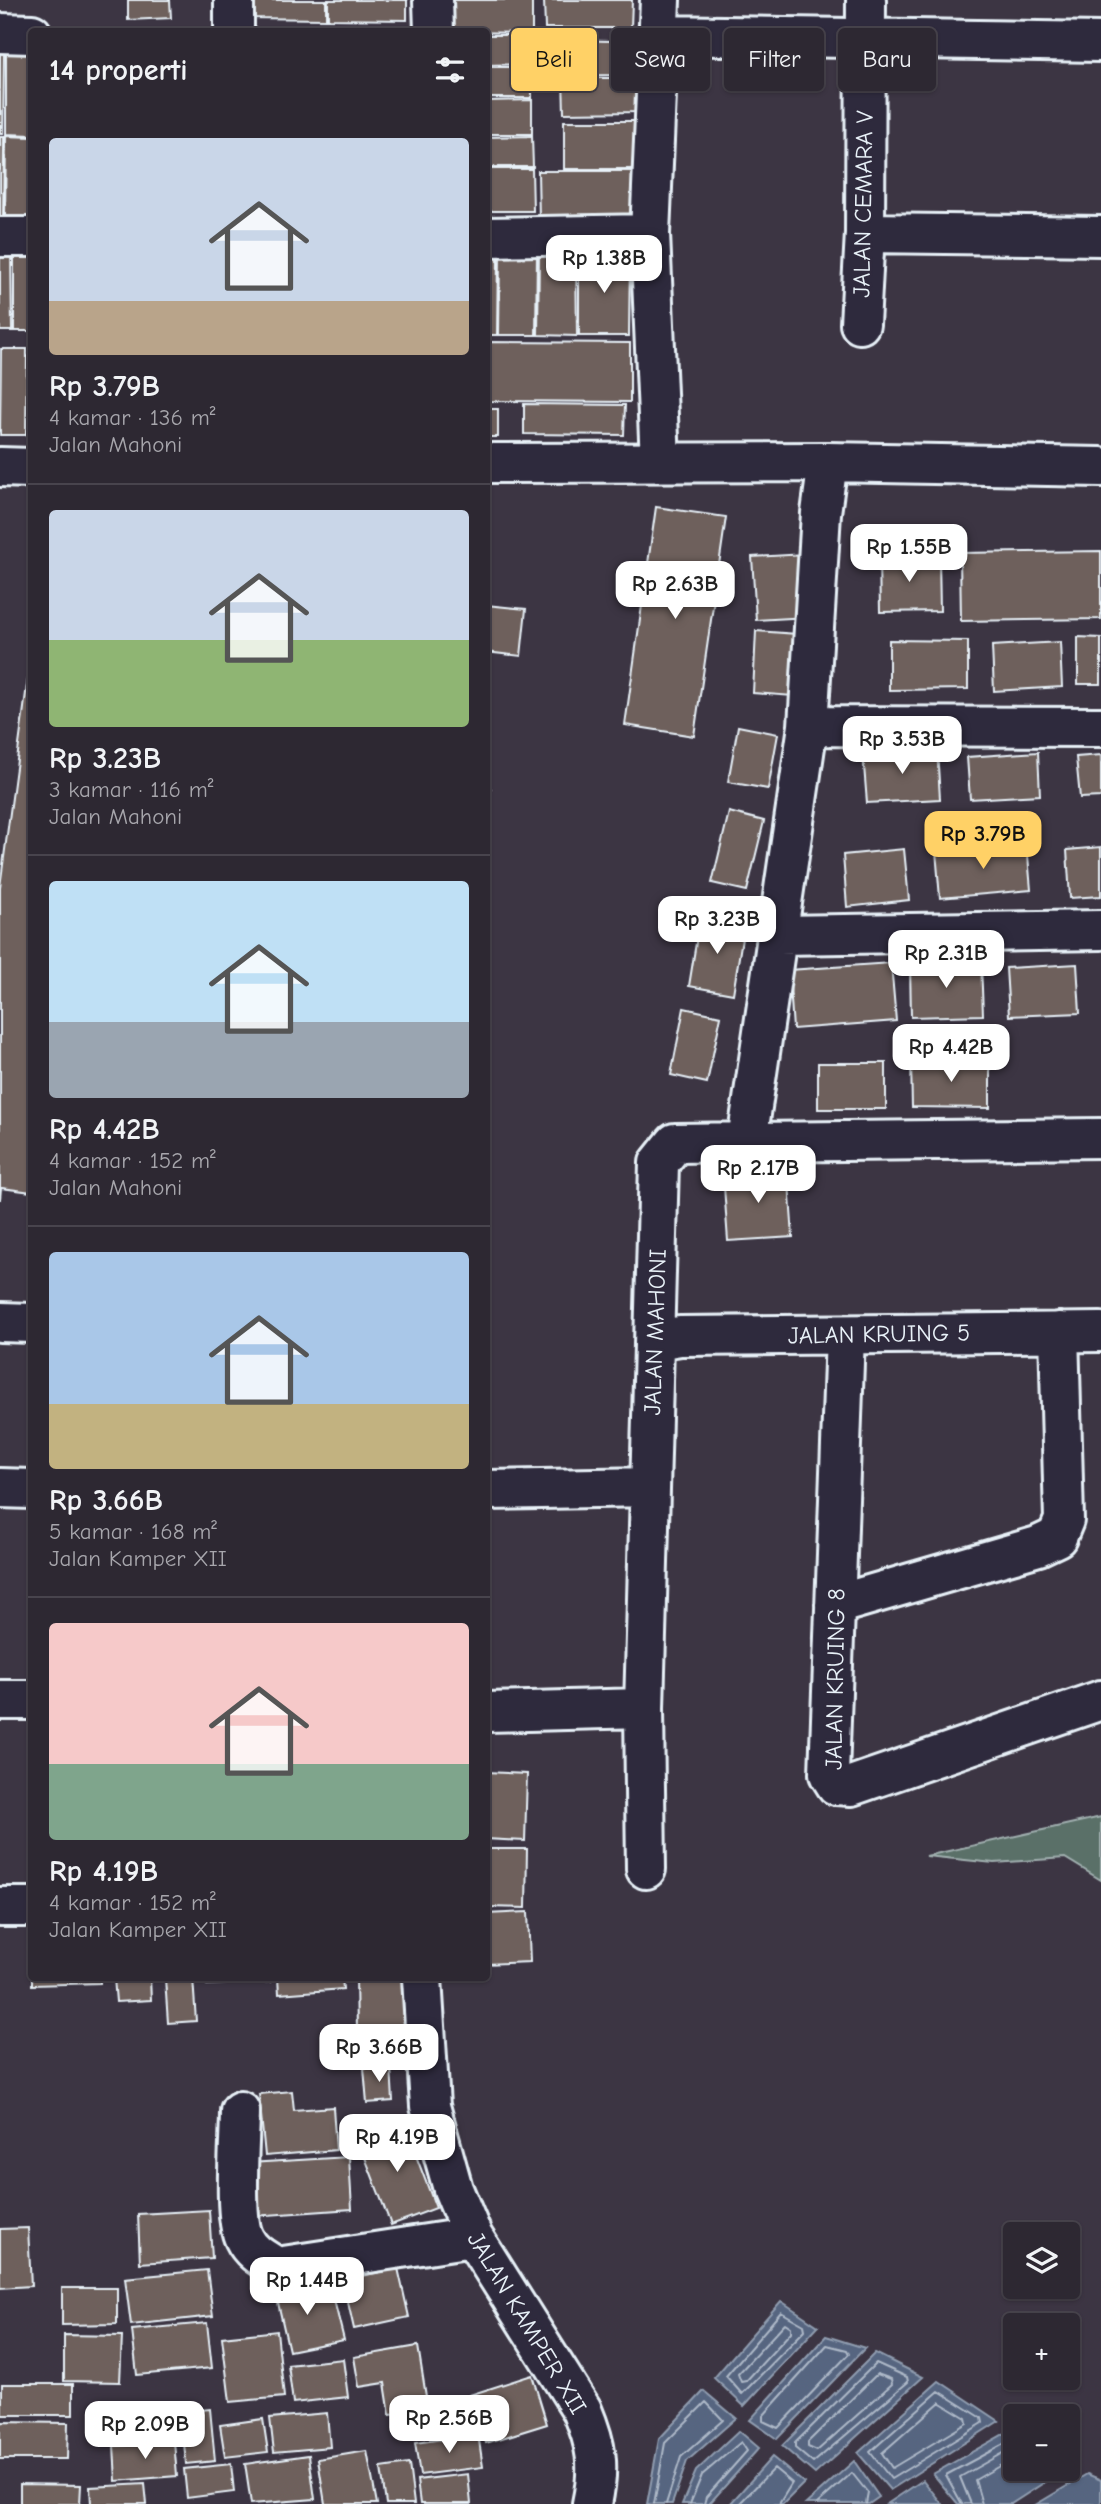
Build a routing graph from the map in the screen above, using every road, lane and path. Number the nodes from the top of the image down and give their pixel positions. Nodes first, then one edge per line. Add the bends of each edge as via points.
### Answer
1 (234, 0) edge
2 (433, 0) edge
3 (659, 17) edge
4 (866, 19) edge
5 (234, 28) edge
6 (434, 28) edge
7 (0, 33) edge
8 (28, 34) edge
9 (1101, 42) edge
10 (865, 233) junction
11 (650, 234) junction
12 (1101, 236) edge
13 (0, 237) edge
14 (28, 237) edge
15 (490, 237) edge
16 (860, 324) dead end
17 (660, 461) junction
18 (828, 462) junction
19 (490, 463) edge
20 (0, 467) edge
21 (1101, 467) edge
22 (28, 468) edge
23 (807, 726) junction
24 (1101, 727) edge
25 (1101, 930) edge
26 (779, 935) junction
27 (1101, 1138) edge
28 (747, 1141) junction
29 (0, 1322) edge
30 (28, 1323) edge
31 (1059, 1332) junction
32 (1101, 1332) edge
33 (845, 1335) junction
34 (656, 1340) junction
35 (650, 1487) junction
36 (0, 1488) edge
37 (28, 1489) edge
38 (490, 1490) edge
39 (835, 1605) junction
40 (0, 1700) edge
41 (28, 1700) edge
42 (1101, 1700) edge
43 (644, 1709) junction
44 (490, 1712) edge
45 (646, 1869) dead end
46 (0, 1907) edge
47 (28, 1907) edge
48 (422, 1981) edge
49 (240, 2111) dead end
50 (473, 2237) junction
51 (592, 2504) edge

1 - 5 street
2 - 6 street
3 - 4 street
3 - 11 street
4 - 9 street
4 - 10 street, JALAN CEMARA V
7 - 8 street
10 - 12 street
10 - 16 street, JALAN CEMARA V
11 - 15 street
11 - 17 street
13 - 14 street
17 - 18 street
17 - 19 street
18 - 21 street
18 - 23 street
20 - 22 street
23 - 24 street
23 - 26 street
25 - 26 street
26 - 28 street
27 - 28 street, JALAN MAHONI
28 - 34 street, JALAN MAHONI via 675,1143 659,1163
29 - 30 street
31 - 32 street, JALAN KRUING 5
31 - 33 street, JALAN KRUING 5
31 - 39 street via 1064,1520 1057,1537
33 - 34 street, JALAN KRUING 5
33 - 39 street, JALAN KRUING 8
34 - 35 street, JALAN MAHONI
35 - 38 street
35 - 43 street, JALAN MAHONI
36 - 37 street
39 - 42 street, JALAN KRUING 8 via 829,1774 836,1785 852,1786
40 - 41 street
43 - 44 street
43 - 45 street, JALAN MAHONI
46 - 47 street
48 - 50 street, JALAN KAMPER XII via 430,2106 453,2189
49 - 50 street via 243,2236 252,2252 277,2267
50 - 51 street, JALAN KAMPER XII via 582,2410 594,2440 598,2473

